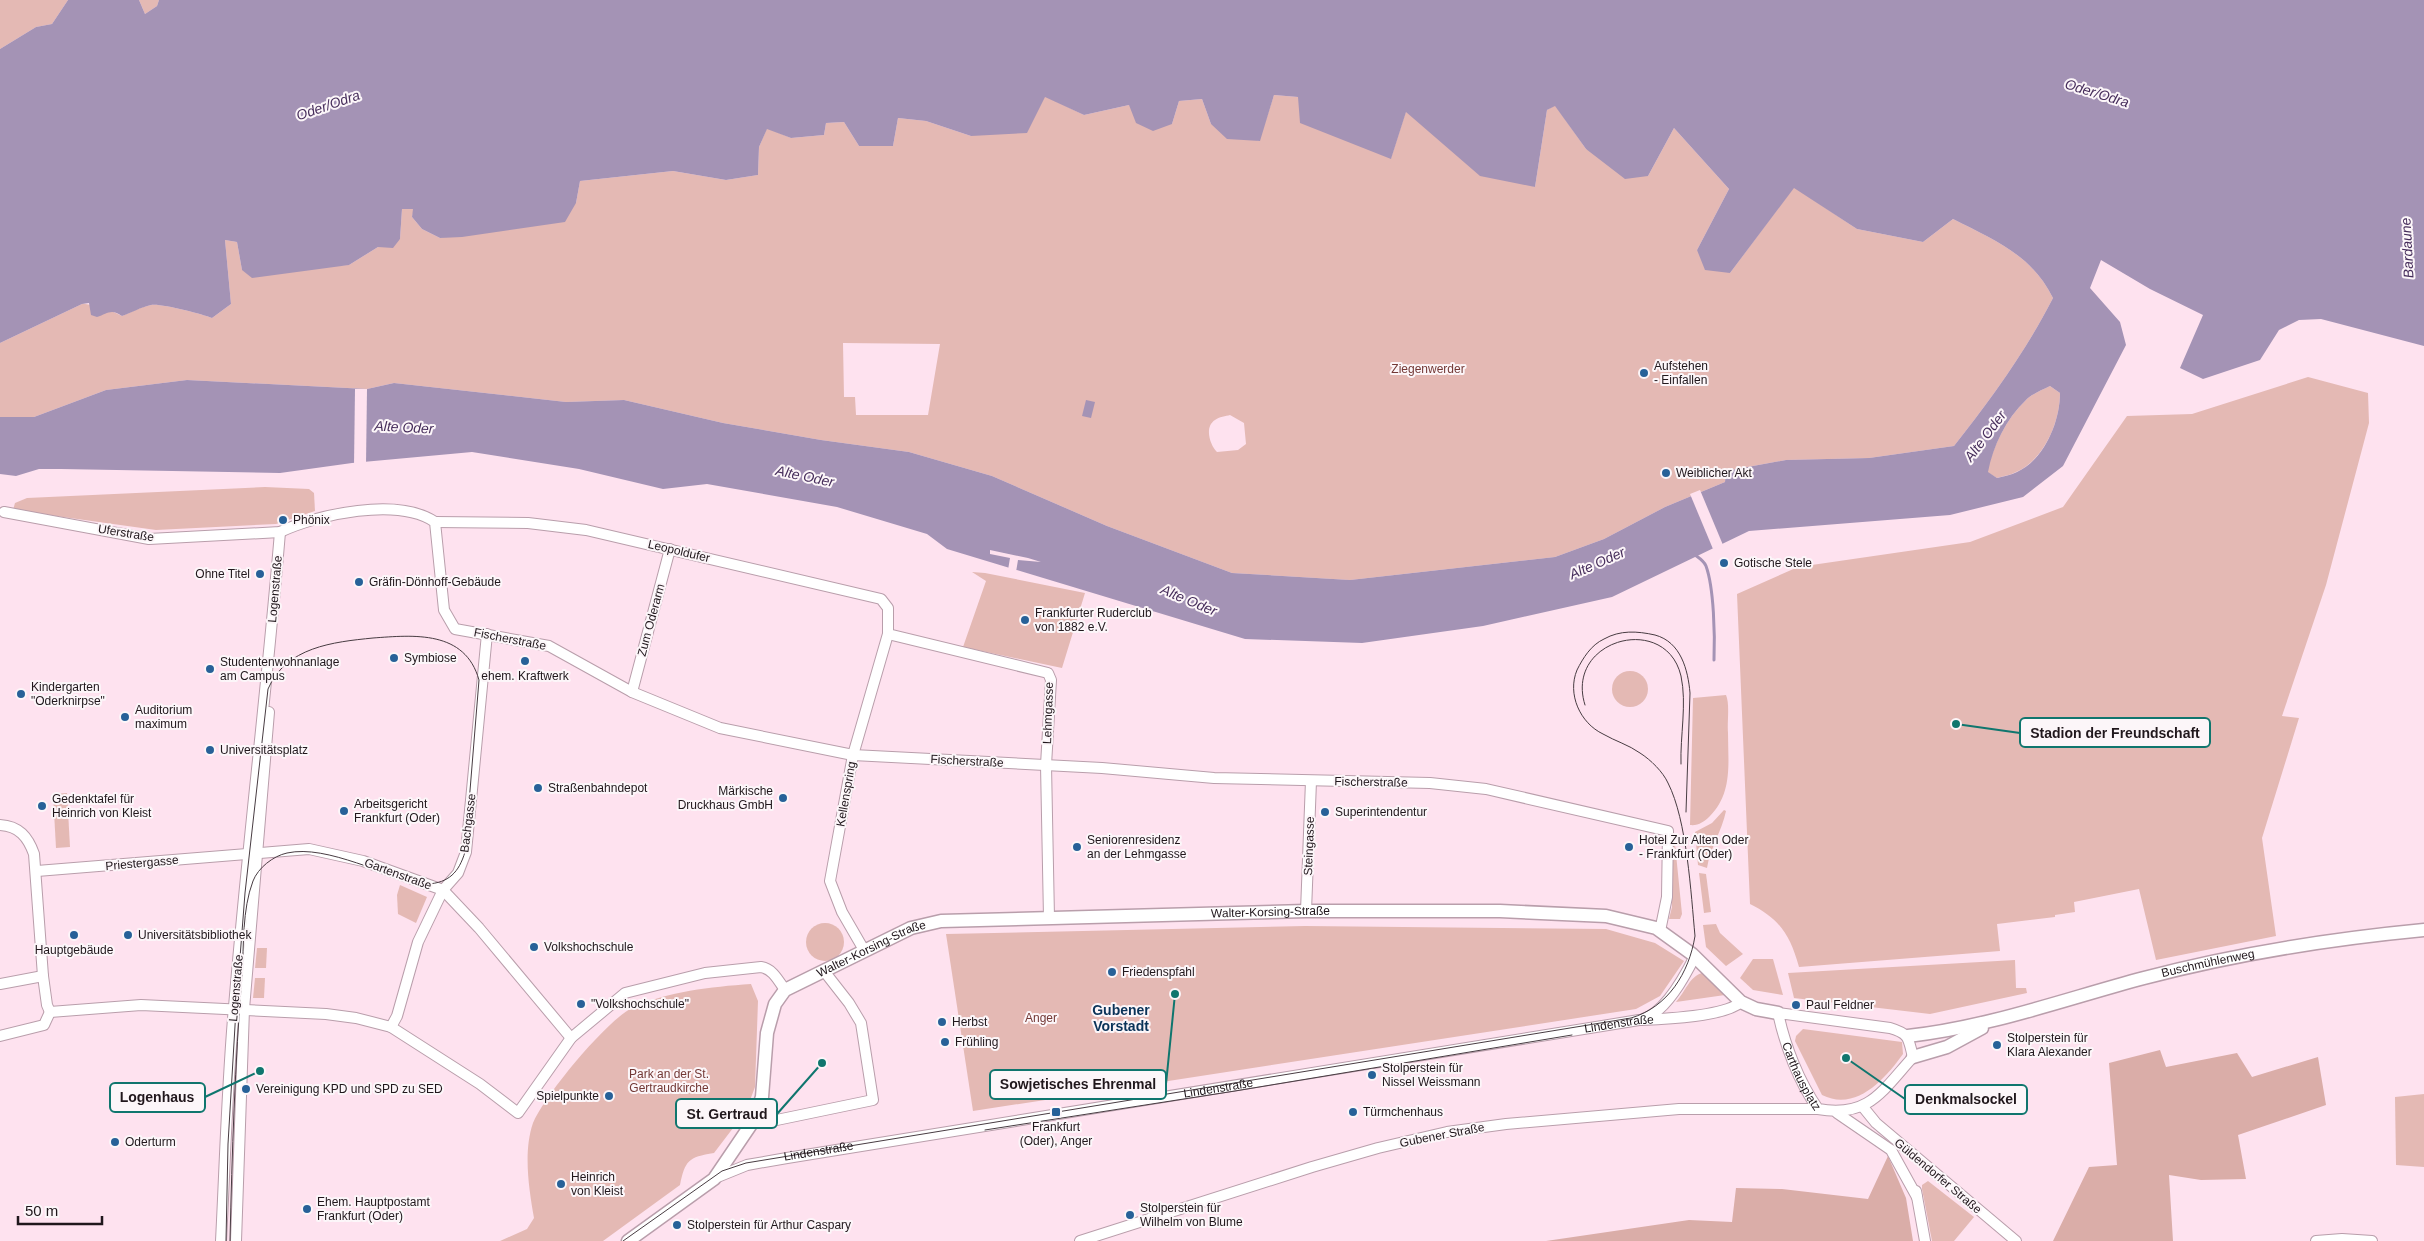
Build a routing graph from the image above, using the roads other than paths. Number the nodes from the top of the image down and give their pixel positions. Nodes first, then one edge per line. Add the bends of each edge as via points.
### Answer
1 (4, 512) dead end
2 (435, 522) junction
3 (280, 532) junction
4 (670, 549) junction
5 (487, 634) junction
6 (888, 634) junction
7 (632, 692) junction
8 (854, 755) junction
9 (1046, 765) junction
10 (1311, 781) junction
11 (0, 825) edge
12 (252, 853) junction
13 (37, 871) junction
14 (443, 890) junction
15 (1306, 911) junction
16 (1049, 918) junction
17 (2424, 930) edge
18 (1660, 931) junction
19 (864, 950) junction
20 (1695, 956) junction
21 (824, 971) junction
22 (43, 976) junction
23 (0, 984) edge
24 (785, 990) junction
25 (1741, 1002) junction
26 (239, 1009) junction
27 (50, 1012) junction
28 (1778, 1013) junction
29 (1639, 1020) junction
30 (1998, 1020) junction
31 (391, 1027) junction
32 (0, 1036) edge
33 (1908, 1036) junction
34 (572, 1038) junction
35 (1913, 1057) junction
36 (1864, 1107) junction
37 (1818, 1109) junction
38 (1837, 1113) junction
39 (754, 1120) junction
40 (1902, 1147) junction
41 (714, 1179) junction
42 (1917, 1196) junction
43 (221, 1241) edge
44 (236, 1241) edge
45 (628, 1241) edge
46 (1080, 1241) edge
47 (1926, 1241) edge
48 (2016, 1241) edge
49 (2316, 1241) edge
50 (2372, 1241) edge

1 - 3 street, Uferstraße via 149,539
2 - 3 street via 424,515 406,511 359,511 297,524
2 - 4 street, Leopoldufer via 528,523 576,528
2 - 5 street, Fischerstraße via 444,610 455,629
3 - 12 street, Logenstraße
4 - 6 street, Leopoldufer via 882,599 888,608
4 - 7 street, Zum Oderarm
5 - 7 street, Fischerstraße via 549,646
5 - 14 street, Bachgasse via 466,852 458,874
6 - 8 street, Kellenspring
6 - 9 street, Lehmgasse via 1048,673 1051,680
7 - 8 street, Fischerstraße via 720,728
8 - 9 street, Fischerstraße
8 - 19 street, Kellenspring via 830,881 842,912
9 - 10 street, Fischerstraße via 1214,778
9 - 16 street, Lehmgasse
10 - 15 street, Steingasse
10 - 18 street, Fischerstraße via 1430,783 1486,789 1668,832 1667,897
11 - 13 street via 16,829 29,840
12 - 13 street, Priestergasse
12 - 14 street, Gartenstraße via 323,851 363,861
12 - 26 street, Logenstraße
13 - 22 street
14 - 31 street, Bachgasse via 418,942
14 - 34 street, Gartenstraße
15 - 16 street, Walter-Korsing-Straße
15 - 18 street, Walter-Korsing-Straße via 1500,911 1606,916
16 - 19 street, Walter-Korsing-Straße via 941,921 911,928
17 - 30 street, Buschmühlenweg via 2378,934 2186,968
18 - 20 street, Walter-Korsing-Straße
19 - 21 street, Walter-Korsing-Straße
20 - 25 street, Walter-Korsing-Straße
20 - 29 street via 1682,981 1666,1001 1647,1018
21 - 24 street, Walter-Korsing-Straße
21 - 39 street via 860,1023 873,1100 772,1121
22 - 23 street
22 - 27 street via 46,1005
24 - 34 street via 774,974 761,966 659,983 625,993
24 - 39 street via 774,1004 767,1033 762,1097
25 - 28 street
25 - 29 street, Lindenstraße via 1727,1010
26 - 27 street via 123,1005
26 - 31 street via 349,1017
26 - 43 street, Logenstraße
26 - 44 street, Logenstraße
27 - 32 street via 44,1025
28 - 33 street via 1890,1028
28 - 37 street, Carthausplatz via 1802,1082
29 - 41 street, Lindenstraße via 787,1158 747,1165
30 - 33 street, Buschmühlenweg
30 - 35 street, Buschmühlenweg via 1947,1047
31 - 34 street via 480,1084 518,1113
33 - 35 street
35 - 36 street, Carthausplatz
36 - 38 street, Carthausplatz
36 - 40 street, Güldendorfer Straße
37 - 38 street, Carthausplatz
37 - 46 street, Gubener Straße via 1679,1109 1447,1132 1312,1167
38 - 42 street via 1891,1150
39 - 41 street
40 - 42 street via 1913,1174
40 - 48 street, Güldendorfer Straße
41 - 45 street, Lindenstraße
42 - 47 street
49 - 50 street via 2342,1238

